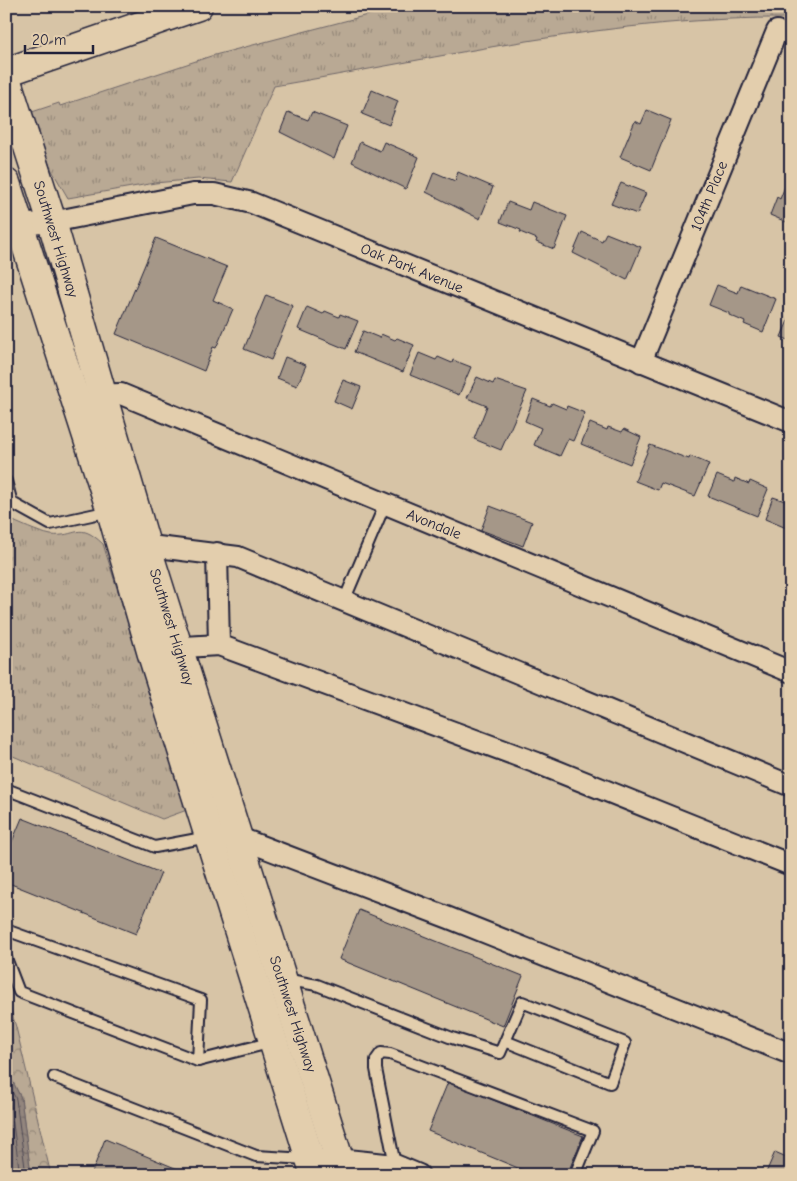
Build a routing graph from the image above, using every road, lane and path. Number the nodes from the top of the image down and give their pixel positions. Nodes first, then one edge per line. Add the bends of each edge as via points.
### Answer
1 (198, 6) edge
2 (777, 31) dead end
3 (11, 72) edge
4 (6, 183) edge
5 (52, 222) junction
6 (19, 225) junction
7 (641, 362) junction
8 (102, 394) junction
9 (74, 397) junction
10 (791, 422) edge
11 (6, 481) edge
12 (385, 504) junction
13 (111, 511) junction
14 (133, 544) junction
15 (217, 554) junction
16 (344, 602) junction
17 (219, 645) junction
18 (164, 648) junction
19 (791, 672) edge
20 (791, 786) edge
21 (6, 789) edge
22 (209, 836) junction
23 (237, 837) junction
24 (791, 865) edge
25 (6, 930) edge
26 (6, 958) edge
27 (281, 978) junction
28 (505, 1041) junction
29 (274, 1042) junction
30 (791, 1054) edge
31 (198, 1061) junction
32 (54, 1078) dead end
33 (395, 1165) junction
34 (342, 1166) edge
35 (313, 1167) edge
36 (418, 1175) edge
37 (575, 1175) edge

1 - 3 main road
2 - 7 street, 104th Place
3 - 5 main road, Southwest Highway
4 - 6 main road, Southwest Highway
5 - 6 street, Oak Park Avenue
5 - 7 street, Oak Park Avenue via 193,194 214,194 252,203
5 - 8 main road, Southwest Highway
6 - 9 main road, Southwest Highway
7 - 10 street, Oak Park Avenue
8 - 9 street, Avondale
8 - 12 street, Avondale via 121,394
8 - 14 main road, Southwest Highway
9 - 13 main road, Southwest Highway
11 - 13 lane via 12,503 50,524
12 - 16 lane
12 - 19 street, Avondale
13 - 14 main road, Southwest Highway
14 - 15 street
14 - 18 main road, Southwest Highway
15 - 16 street via 238,558
15 - 17 street
16 - 20 street
17 - 18 street
17 - 24 street via 537,764
18 - 22 main road, Southwest Highway
18 - 23 main road, Southwest Highway
21 - 22 lane via 154,848
22 - 23 street
22 - 29 main road, Southwest Highway
23 - 27 main road, Southwest Highway
23 - 30 street
25 - 31 lane via 201,1000
26 - 31 lane via 18,992
27 - 28 lane via 317,985 452,1038 500,1053
27 - 34 main road, Southwest Highway
28 - 28 lane via 610,1083 626,1043 522,1002
29 - 31 lane
29 - 35 main road, Southwest Highway
32 - 35 lane via 256,1156
33 - 34 street
33 - 36 street
33 - 37 lane via 376,1070 376,1060 381,1053 593,1131
34 - 35 street

